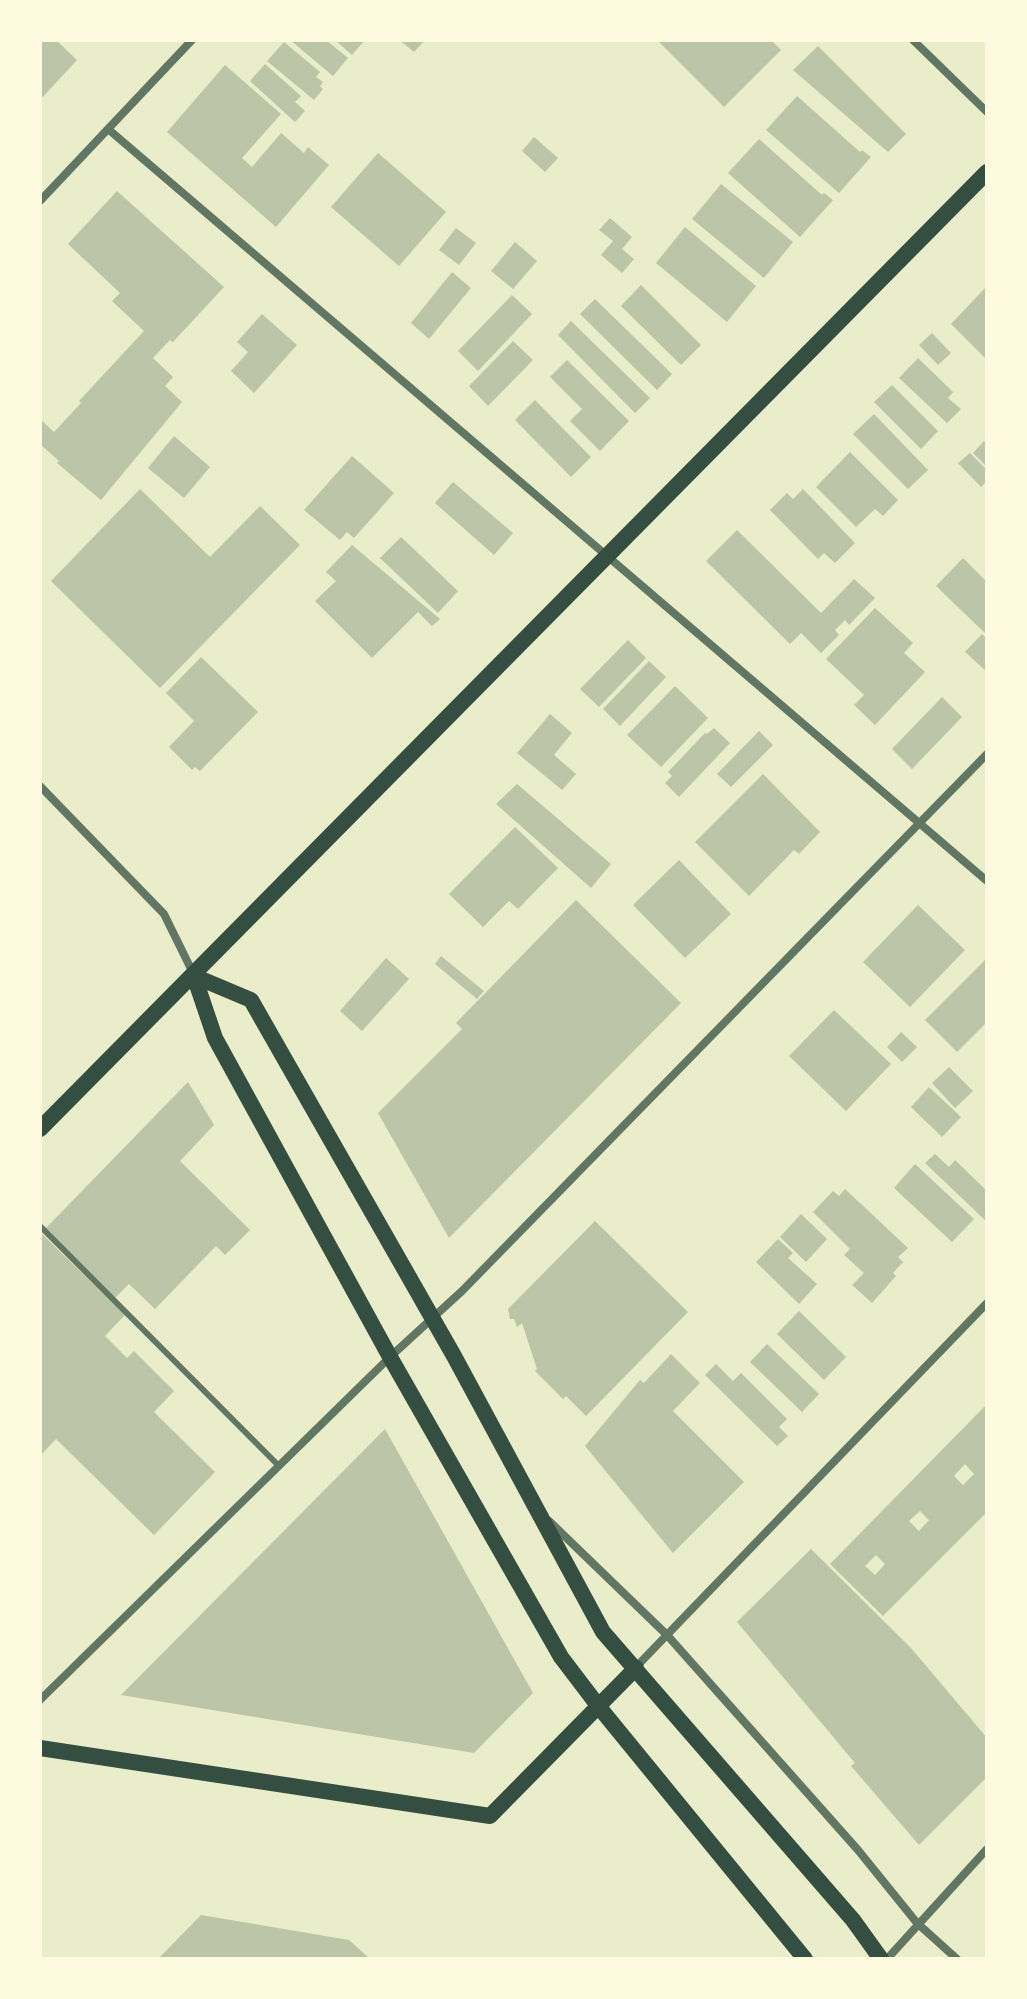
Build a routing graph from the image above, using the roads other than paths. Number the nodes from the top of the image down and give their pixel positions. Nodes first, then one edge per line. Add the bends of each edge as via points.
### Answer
1 (192, 40) edge
2 (913, 40) edge
3 (987, 112) edge
4 (108, 129) junction
5 (987, 172) edge
6 (40, 201) edge
7 (606, 555) junction
8 (987, 754) edge
9 (40, 786) edge
10 (919, 822) junction
11 (987, 881) edge
12 (194, 976) junction
13 (40, 1129) edge
14 (40, 1226) edge
15 (987, 1303) edge
16 (432, 1321) junction
17 (390, 1357) junction
18 (279, 1466) junction
19 (535, 1507) junction
20 (667, 1635) junction
21 (636, 1668) junction
22 (40, 1700) edge
23 (599, 1707) junction
24 (40, 1748) edge
25 (987, 1849) edge
26 (917, 1923) junction
27 (805, 1959) edge
28 (884, 1959) edge
29 (957, 1959) edge

1 - 4 street
2 - 3 street
4 - 6 street
4 - 7 street
5 - 7 main road
7 - 10 street
7 - 12 main road
8 - 10 street
9 - 12 street via 164,914
10 - 11 street
10 - 16 street
12 - 13 main road
12 - 16 main road via 251,1000
12 - 17 main road via 215,1038
14 - 18 lane
15 - 20 street
16 - 17 street
16 - 19 main road
17 - 18 street
17 - 23 main road via 561,1657
18 - 22 street
19 - 20 street
19 - 21 main road via 603,1632
20 - 21 street
20 - 26 street
21 - 23 main road
21 - 28 main road
23 - 24 main road via 490,1816
23 - 27 main road
25 - 26 street
26 - 28 street
26 - 29 street

